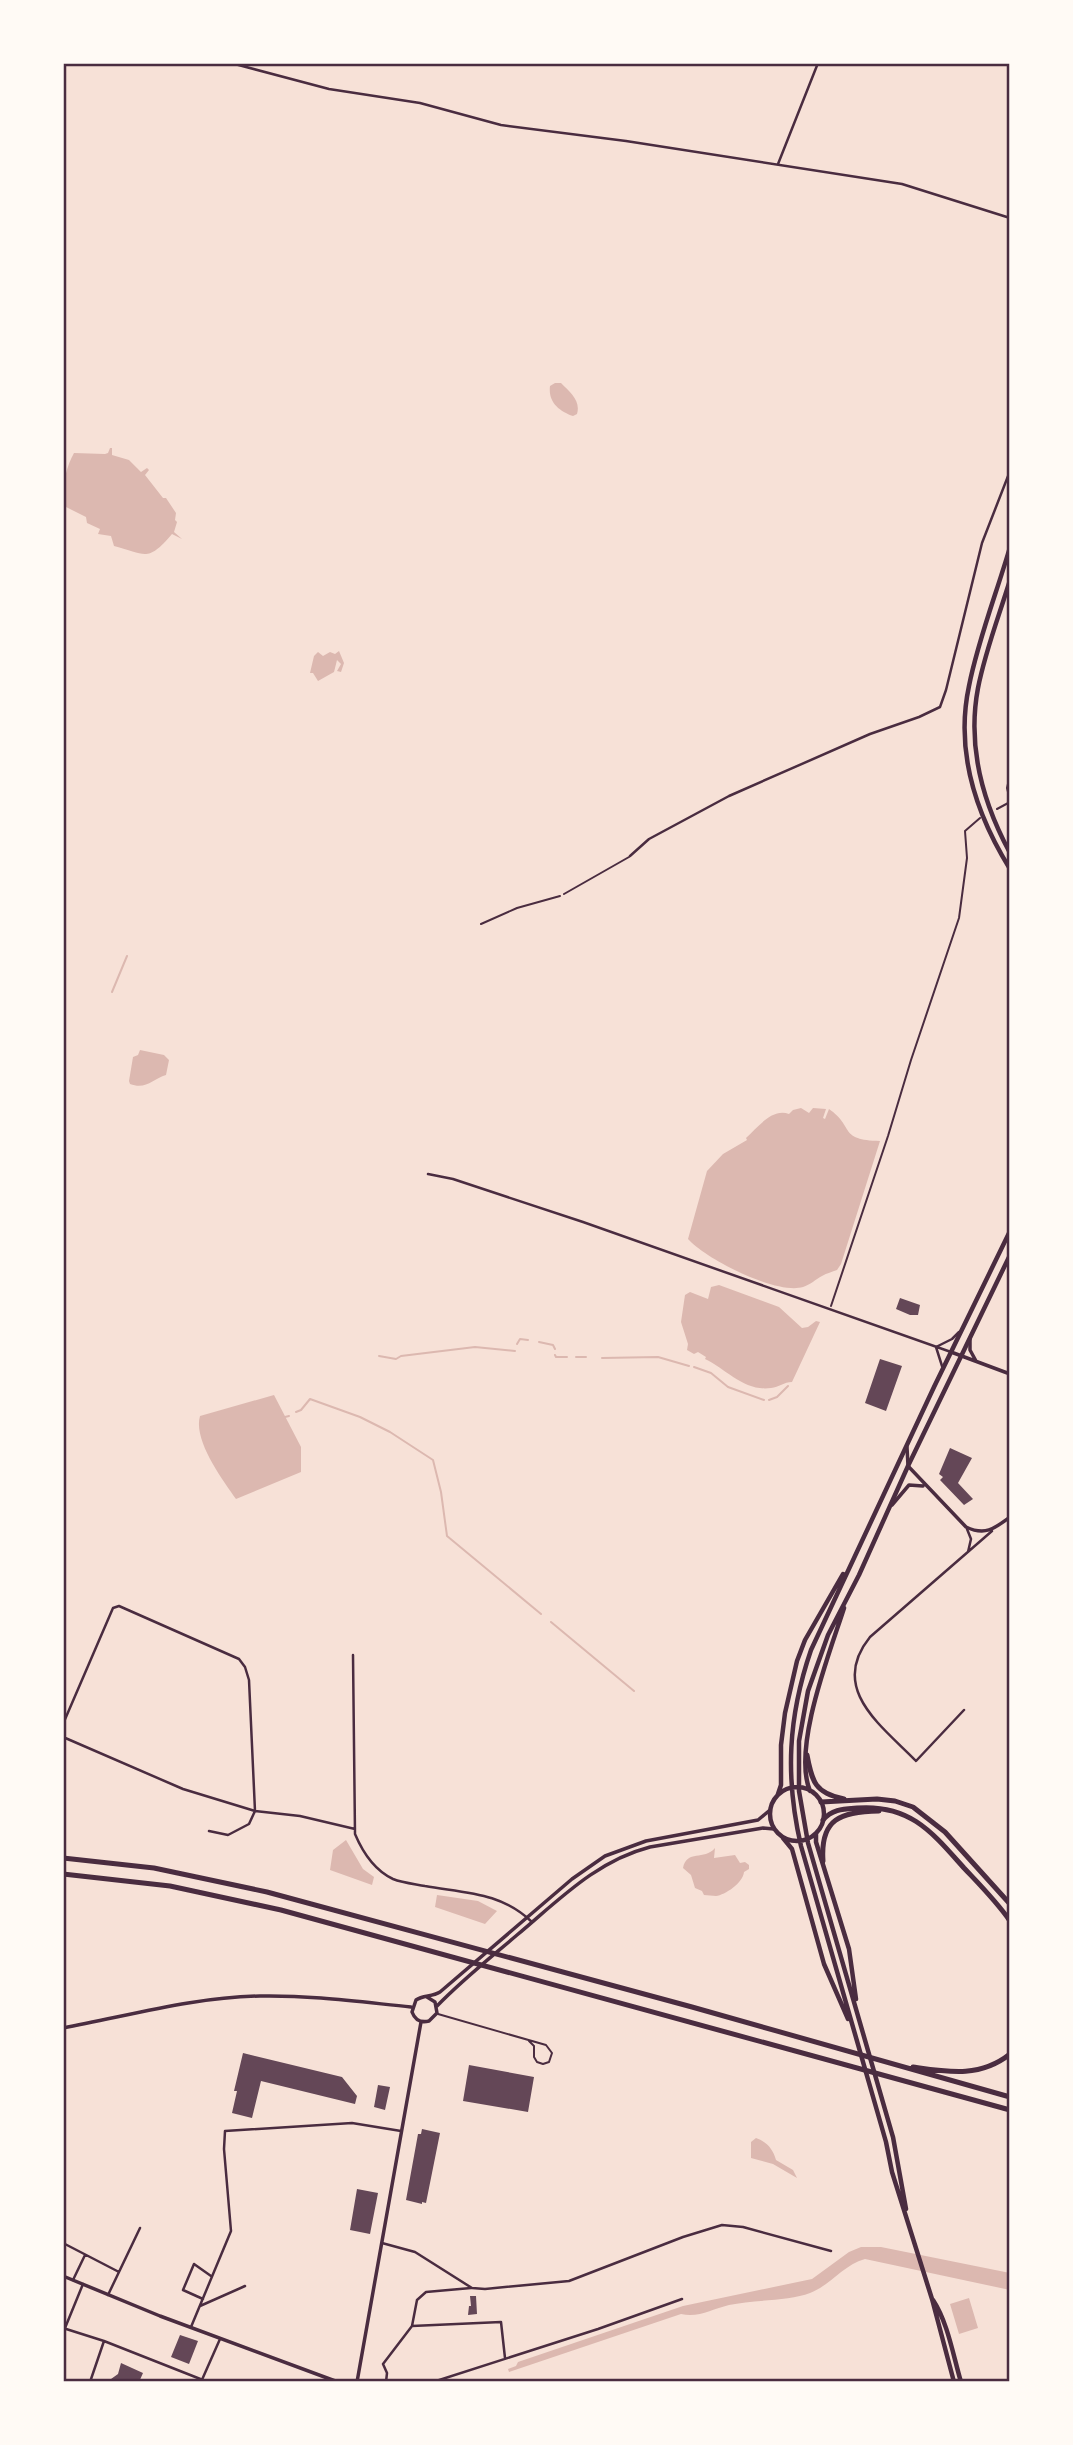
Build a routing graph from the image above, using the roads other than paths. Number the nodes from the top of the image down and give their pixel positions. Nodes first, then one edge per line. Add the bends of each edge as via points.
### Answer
1 (231, 63) edge
2 (818, 63) edge
3 (778, 164) junction
4 (1010, 218) edge
5 (1010, 471) edge
6 (1010, 547) edge
7 (1010, 580) edge
8 (1010, 853) edge
9 (629, 856) joint
10 (1010, 869) edge
11 (564, 894) road end
12 (428, 1174) dead end
13 (1010, 1231) edge
14 (1010, 1255) edge
15 (961, 1330) junction
16 (970, 1339) junction
17 (936, 1347) junction
18 (951, 1352) junction
19 (962, 1357) junction
20 (977, 1362) junction
21 (942, 1369) junction
22 (1010, 1374) edge
23 (913, 1432) junction
24 (908, 1466) junction
25 (925, 1486) junction
26 (889, 1509) junction
27 (1010, 1517) edge
28 (965, 1527) junction
29 (992, 1531) junction
30 (968, 1552) junction
31 (855, 1553) junction
32 (847, 1598) junction
33 (353, 1656) dead end
34 (964, 1710) dead end
35 (63, 1724) edge
36 (63, 1737) edge
37 (807, 1755) junction
38 (810, 1791) junction
39 (778, 1794) junction
40 (850, 1800) junction
41 (821, 1802) junction
42 (770, 1810) junction
43 (255, 1811) junction
44 (893, 1811) junction
45 (823, 1821) junction
46 (355, 1829) junction
47 (774, 1829) junction
48 (209, 1831) dead end
49 (816, 1833) junction
50 (783, 1838) junction
51 (63, 1858) edge
52 (823, 1861) junction
53 (63, 1874) edge
54 (1010, 1904) edge
55 (527, 1918) junction
56 (1010, 1921) edge
57 (532, 1922) junction
58 (427, 1997) junction
59 (437, 2006) junction
60 (412, 2007) junction
61 (437, 2013) junction
62 (858, 2017) junction
63 (421, 2022) junction
64 (63, 2028) edge
65 (853, 2031) junction
66 (529, 2040) junction
67 (1010, 2054) edge
68 (893, 2065) junction
69 (1010, 2097) edge
70 (1010, 2110) edge
71 (401, 2131) junction
72 (907, 2213) junction
73 (140, 2228) dead end
74 (382, 2243) junction
75 (63, 2244) edge
76 (831, 2251) dead end
77 (85, 2255) junction
78 (118, 2272) junction
79 (63, 2276) edge
80 (212, 2277) junction
81 (73, 2280) junction
82 (83, 2284) junction
83 (245, 2286) dead end
84 (472, 2288) junction
85 (108, 2295) junction
86 (203, 2299) junction
87 (682, 2299) dead end
88 (932, 2299) junction
89 (200, 2306) junction
90 (412, 2326) junction
91 (191, 2327) junction
92 (64, 2328) edge
93 (220, 2339) junction
94 (104, 2341) junction
95 (505, 2358) junction
96 (201, 2381) edge
97 (90, 2382) edge
98 (208, 2382) edge
99 (338, 2382) edge
100 (357, 2382) edge
101 (386, 2382) edge
102 (433, 2382) edge
103 (954, 2382) edge
104 (961, 2382) edge

1 - 3 street via 329,89 420,103 512,127
2 - 3 street
3 - 4 street via 902,184
5 - 9 street via 982,543 940,707 729,796 649,839
6 - 10 main road via 969,686 965,722 972,789
7 - 8 main road via 978,688 975,722 982,786
9 - 11 lane
12 - 17 street via 555,1212
13 - 15 main road
14 - 16 main road
15 - 17 street
15 - 18 main road
16 - 19 main road
16 - 20 street
17 - 18 street
17 - 21 street
18 - 19 street
18 - 21 main road
19 - 20 street
19 - 24 main road
20 - 22 street
21 - 23 main road
23 - 24 street via 906,1455
23 - 31 main road
24 - 25 street
24 - 26 main road
25 - 26 street via 909,1485
25 - 28 street
26 - 32 main road
27 - 29 street
28 - 29 street
28 - 30 street via 971,1539
29 - 30 street
30 - 34 street via 870,1637 855,1672 861,1701 916,1761
31 - 39 main road via 800,1651 785,1713
31 - 65 main road via 801,1682 792,1723 790,1767 795,1819
32 - 37 main road via 817,1691
32 - 62 main road via 810,1683 798,1766 803,1820
33 - 46 street
35 - 43 street via 113,1608 119,1606 239,1659 249,1680
36 - 43 street via 183,1789
37 - 38 main road
37 - 40 highway via 811,1777 820,1790
38 - 39 main road via 794,1787
38 - 41 main road
39 - 42 main road
40 - 41 highway
40 - 54 highway via 888,1799 920,1811 946,1832
41 - 45 main road
42 - 47 main road
42 - 55 street via 758,1820 616,1850 589,1865
43 - 46 street via 300,1815
43 - 48 street via 248,1824 228,1835
44 - 45 highway via 845,1809 830,1813
44 - 52 highway via 838,1817 824,1835
44 - 56 highway via 931,1832
45 - 49 main road
46 - 55 street via 371,1862 394,1880 490,1897
47 - 50 main road
47 - 57 street via 632,1852 594,1870
49 - 50 main road via 803,1841
49 - 52 main road
50 - 65 main road via 792,1850 824,1964
51 - 68 highway via 233,1883
52 - 62 main road via 849,1949
53 - 70 highway via 198,1891 300,1915
55 - 57 street
55 - 58 street via 440,1992
57 - 59 street
58 - 59 street
58 - 60 street via 419,1997
59 - 61 street
60 - 63 street
60 - 64 street via 259,1996 209,2000
61 - 63 street
61 - 66 lane
62 - 72 main road via 901,2169
63 - 71 street
65 - 72 main road
66 - 66 lane via 551,2049 549,2062 537,2062
67 - 68 highway via 970,2072
68 - 69 highway
71 - 74 street
71 - 80 street via 352,2123 225,2132 231,2231
72 - 88 main road
73 - 78 street
74 - 84 street via 415,2252
74 - 100 street
75 - 77 street
76 - 84 street via 722,2225 569,2281
77 - 78 street
77 - 81 street
78 - 85 street
79 - 81 street
80 - 86 street
80 - 86 street via 194,2264 183,2290
81 - 82 street
82 - 85 street
82 - 92 street
83 - 89 street
84 - 90 street via 426,2292 417,2300
85 - 91 street
86 - 89 street
87 - 95 street
88 - 103 main road
88 - 104 main road
89 - 91 street
90 - 95 street via 501,2322
90 - 101 street via 383,2364
91 - 93 street
92 - 94 street
93 - 96 street
93 - 99 street
94 - 96 street
94 - 97 street
95 - 102 street
96 - 98 street

